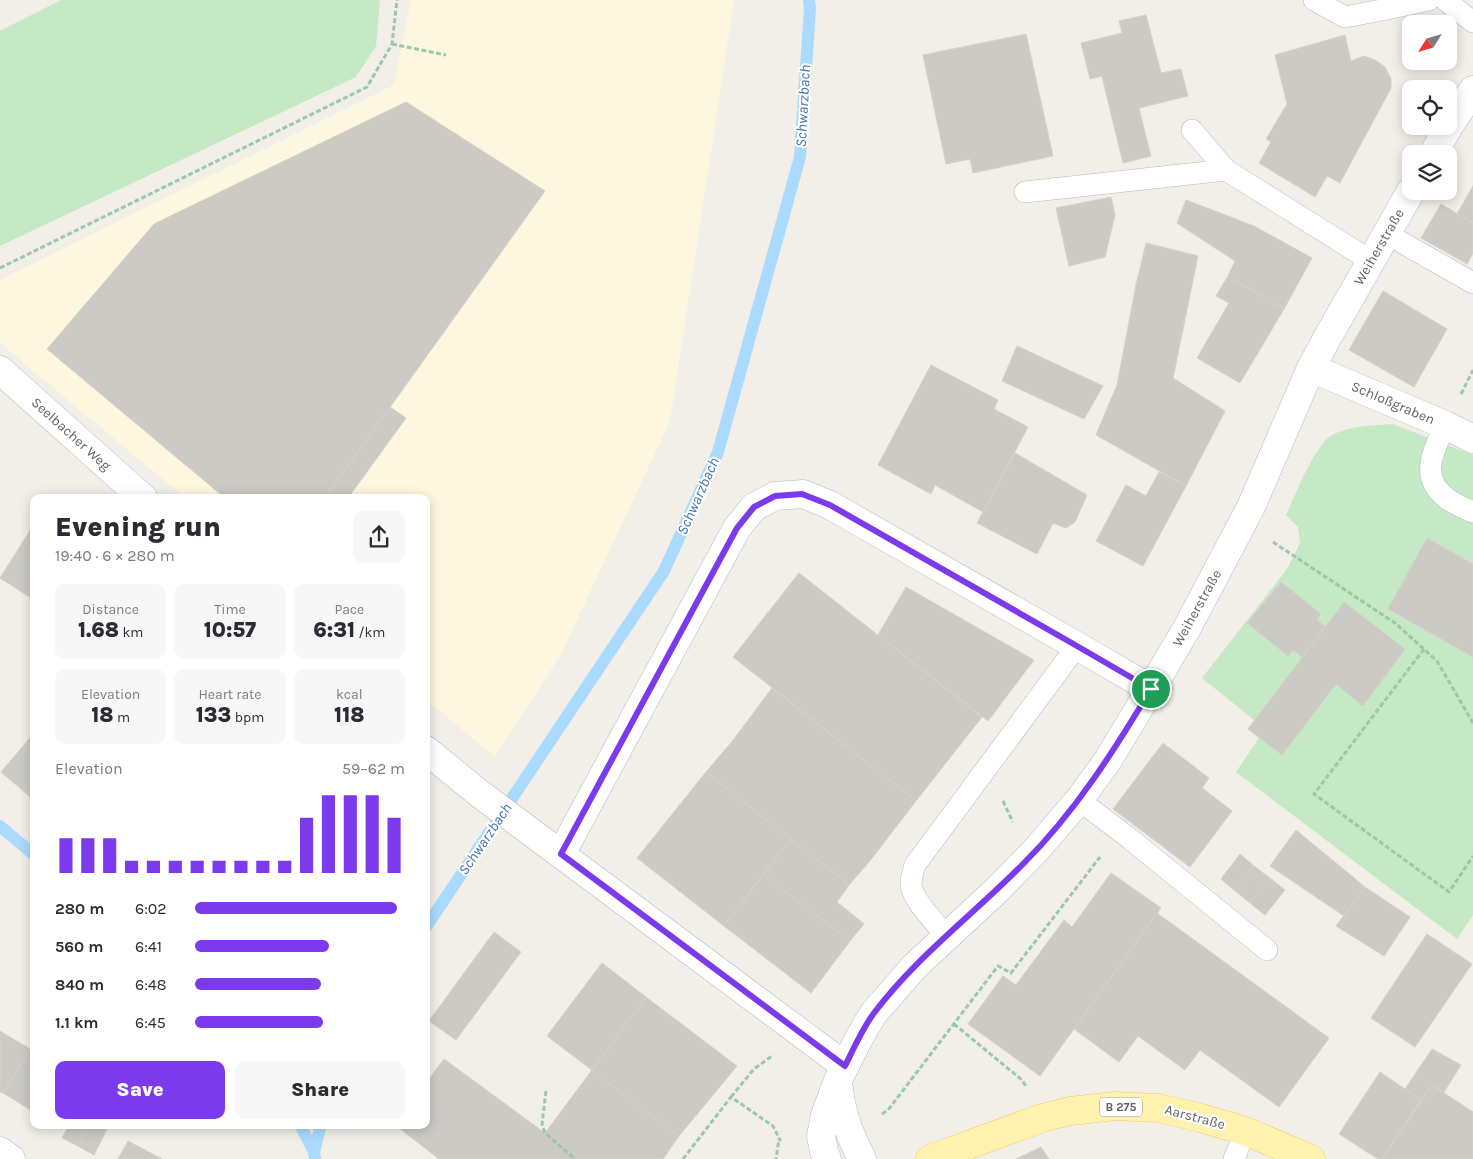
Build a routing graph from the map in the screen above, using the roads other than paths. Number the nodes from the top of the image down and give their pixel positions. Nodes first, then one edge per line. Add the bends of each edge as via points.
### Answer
1 (1314, 0) edge
2 (1429, 0) edge
3 (1445, 0) edge
4 (1473, 22) edge
5 (1473, 90) edge
6 (1457, 113) edge
7 (1192, 130) dead end
8 (1226, 170) junction
9 (1024, 192) dead end
10 (1406, 200) edge
11 (1386, 234) junction
12 (1371, 260) junction
13 (1473, 283) edge
14 (1311, 368) junction
15 (0, 370) edge
16 (1444, 425) junction
17 (1473, 439) edge
18 (139, 494) edge
19 (1473, 512) edge
20 (1077, 646) junction
21 (1151, 689) junction
22 (430, 753) edge
23 (1079, 800) junction
24 (551, 847) junction
25 (946, 936) junction
26 (1267, 950) dead end
27 (841, 1073) junction
28 (1245, 1131) junction
29 (824, 1148) edge
30 (0, 1150) edge
31 (11, 1159) edge
32 (862, 1159) edge
33 (930, 1159) edge
34 (1234, 1159) edge
35 (1311, 1159) edge

1 - 2 lane via 1345,17
3 - 4 lane
5 - 6 street
7 - 8 lane
8 - 9 lane
8 - 12 lane
10 - 11 street, Weiherstraße
11 - 12 street, Weiherstraße
11 - 13 lane
12 - 14 street, Weiherstraße
14 - 16 street, Schloßgraben
14 - 21 street, Weiherstraße via 1251,507
15 - 18 street, Seelbacher Weg
16 - 17 street, Schloßgraben
16 - 19 lane via 1432,455 1430,472 1436,488 1446,498
20 - 21 street
20 - 24 street via 830,505 802,494 775,496 754,507 737,528
20 - 25 lane via 915,865 911,877 917,900
21 - 23 street, Weiherstraße via 1106,763
22 - 24 street
23 - 25 street, Weiherstraße via 1024,863
23 - 26 lane
24 - 27 street via 796,1030
25 - 27 street, Weiherstraße via 914,966 873,1014
27 - 29 street, Weiherstraße via 825,1115
27 - 32 street via 840,1104
28 - 33 main road, Aarstraße / B 275 via 1158,1108 1116,1106 1042,1118
28 - 34 lane
28 - 35 main road, Aarstraße / B 275
30 - 31 street

